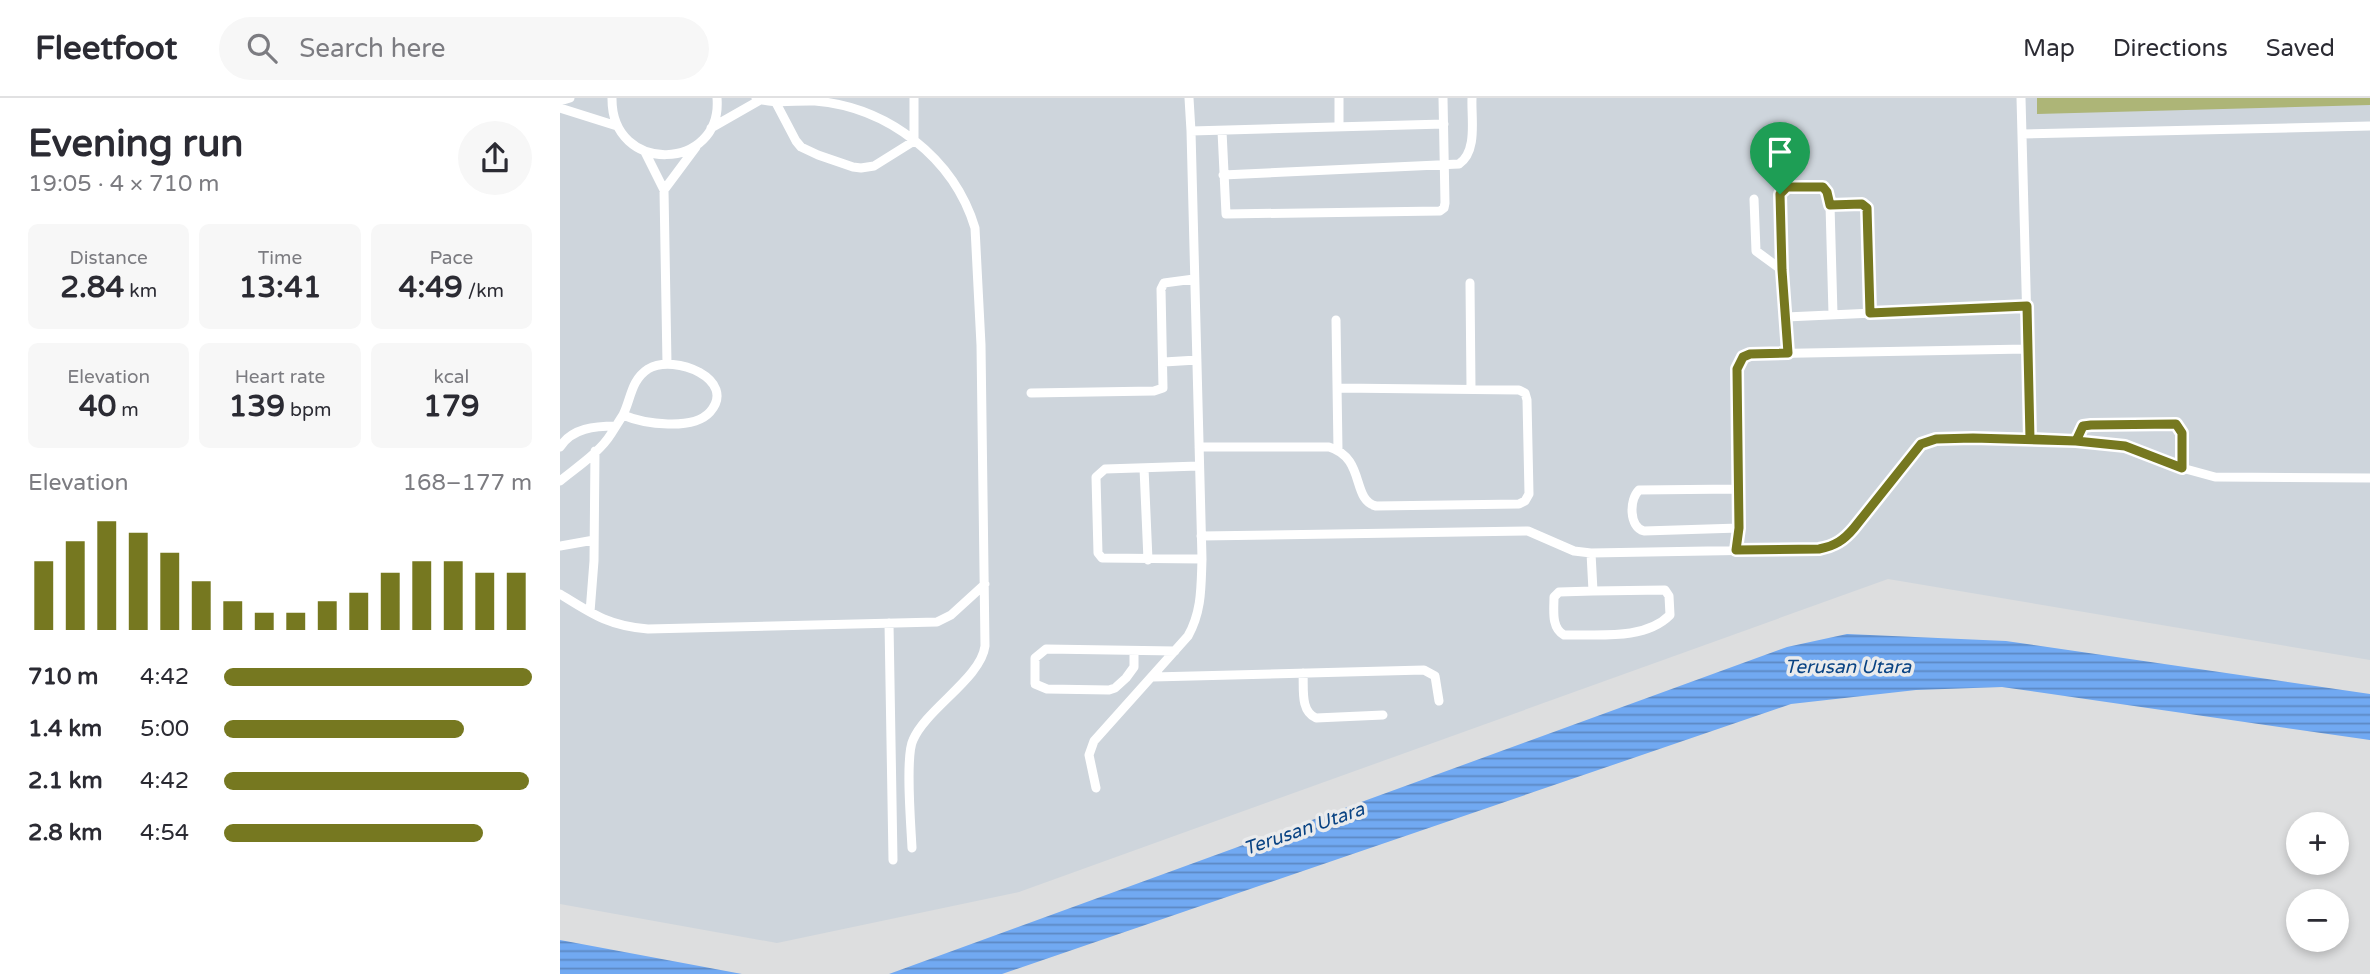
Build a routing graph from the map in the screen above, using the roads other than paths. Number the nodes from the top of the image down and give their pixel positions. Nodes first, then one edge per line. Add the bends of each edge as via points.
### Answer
1 (570, 98) edge
2 (612, 98) edge
3 (717, 98) edge
4 (865, 98) edge
5 (914, 98) edge
6 (1189, 98) edge
7 (1339, 98) edge
8 (1443, 98) edge
9 (1472, 98) edge
10 (2021, 98) edge
11 (758, 99) edge
12 (560, 101) edge
13 (775, 101) junction
14 (560, 107) edge
15 (865, 111) junction
16 (1444, 124) junction
17 (1339, 125) junction
18 (617, 126) junction
19 (2370, 126) edge
20 (711, 128) junction
21 (1191, 131) junction
22 (1222, 131) junction
23 (2022, 134) junction
24 (914, 141) junction
25 (699, 143) junction
26 (645, 152) junction
27 (1446, 165) junction
28 (1223, 175) junction
29 (664, 190) junction
30 (1754, 199) dead end
31 (1830, 205) junction
32 (1782, 270) junction
33 (1194, 279) junction
34 (1470, 283) dead end
35 (2027, 306) junction
36 (1870, 313) junction
37 (1833, 314) junction
38 (1786, 317) junction
39 (1336, 320) dead end
40 (2027, 349) junction
41 (1788, 353) junction
42 (1196, 360) junction
43 (1164, 362) junction
44 (667, 364) junction
45 (1338, 388) junction
46 (1471, 388) junction
47 (1031, 393) dead end
48 (623, 415) junction
49 (615, 426) junction
50 (2030, 439) junction
51 (2076, 441) junction
52 (560, 447) edge
53 (1199, 447) junction
54 (1338, 450) junction
55 (595, 451) junction
56 (1199, 466) junction
57 (1144, 468) junction
58 (2182, 468) junction
59 (2370, 478) edge
60 (560, 481) edge
61 (1738, 489) junction
62 (1739, 528) junction
63 (1201, 536) junction
64 (594, 540) junction
65 (560, 546) edge
66 (1736, 550) junction
67 (1591, 553) junction
68 (1202, 559) junction
69 (1147, 560) junction
70 (985, 584) junction
71 (1593, 591) junction
72 (560, 594) edge
73 (590, 612) junction
74 (889, 623) junction
75 (1134, 651) junction
76 (1175, 651) junction
77 (1303, 673) junction
78 (1153, 677) junction
79 (1439, 701) dead end
80 (1383, 715) dead end
81 (1096, 788) dead end
82 (912, 848) dead end
83 (893, 860) dead end

1 - 12 lane
2 - 18 lane
3 - 20 lane
4 - 15 lane
5 - 24 lane
6 - 21 lane
7 - 17 lane
8 - 16 lane
9 - 27 lane via 1469,155
10 - 23 lane
11 - 13 lane
11 - 20 lane
13 - 15 lane via 815,101
13 - 24 lane via 801,148 853,167 874,166
14 - 18 lane
15 - 24 lane
16 - 17 lane
16 - 27 lane
17 - 22 lane
18 - 26 lane via 629,142
19 - 23 lane
20 - 25 lane
21 - 22 lane
21 - 33 lane
22 - 28 lane
23 - 35 lane
24 - 70 lane via 954,180 975,228
25 - 26 lane via 673,155
25 - 29 lane
26 - 29 lane
27 - 28 lane
27 - 28 lane via 1445,202 1440,211 1231,216 1225,209
29 - 44 lane
30 - 32 lane via 1756,251
31 - 32 lane via 1823,187 1787,187 1780,194
31 - 36 lane via 1862,204 1867,208
31 - 37 lane
32 - 38 lane
33 - 42 lane
33 - 43 lane via 1168,281 1161,289
34 - 46 lane
35 - 36 lane
35 - 40 lane
36 - 37 lane
37 - 38 lane
38 - 41 lane
39 - 45 lane
40 - 41 lane
40 - 50 lane
41 - 61 lane via 1750,354 1739,361
42 - 43 lane
42 - 53 lane
43 - 47 lane via 1160,390
44 - 48 lane via 642,374
44 - 48 lane via 693,369 710,382 717,401 707,415 698,421 661,424
45 - 46 lane
45 - 54 lane
46 - 54 lane via 1525,393 1529,494 1519,504 1369,505 1353,465
48 - 49 lane
49 - 52 lane via 582,430
49 - 55 lane
50 - 51 lane
50 - 66 lane via 1928,441 1833,546
51 - 58 lane via 2133,447
51 - 58 lane via 2083,426 2176,424 2182,433
53 - 54 lane
53 - 56 lane
55 - 60 lane
55 - 64 lane
56 - 57 lane
56 - 63 lane
57 - 69 lane
57 - 69 lane via 1105,469 1096,477 1098,554 1108,559
58 - 59 lane via 2215,477
61 - 62 lane
61 - 62 lane via 1639,490 1633,524 1644,531
62 - 66 lane
63 - 67 lane via 1528,531 1574,551
63 - 68 lane
64 - 65 lane
64 - 73 lane
66 - 67 lane
67 - 71 lane
68 - 69 lane
68 - 76 lane via 1197,620
70 - 74 lane via 944,620
70 - 82 lane via 985,646 980,662 911,743
71 - 71 lane via 1559,592 1554,597 1558,632 1630,633 1670,615 1665,590
72 - 73 lane
73 - 74 lane via 619,626 648,629
74 - 83 lane
75 - 75 lane via 1046,649 1035,658 1035,684 1047,690 1109,690 1134,667
75 - 76 lane
76 - 78 lane
77 - 78 lane
77 - 79 lane via 1424,670 1435,676
77 - 80 lane via 1309,715
78 - 81 lane via 1090,748

